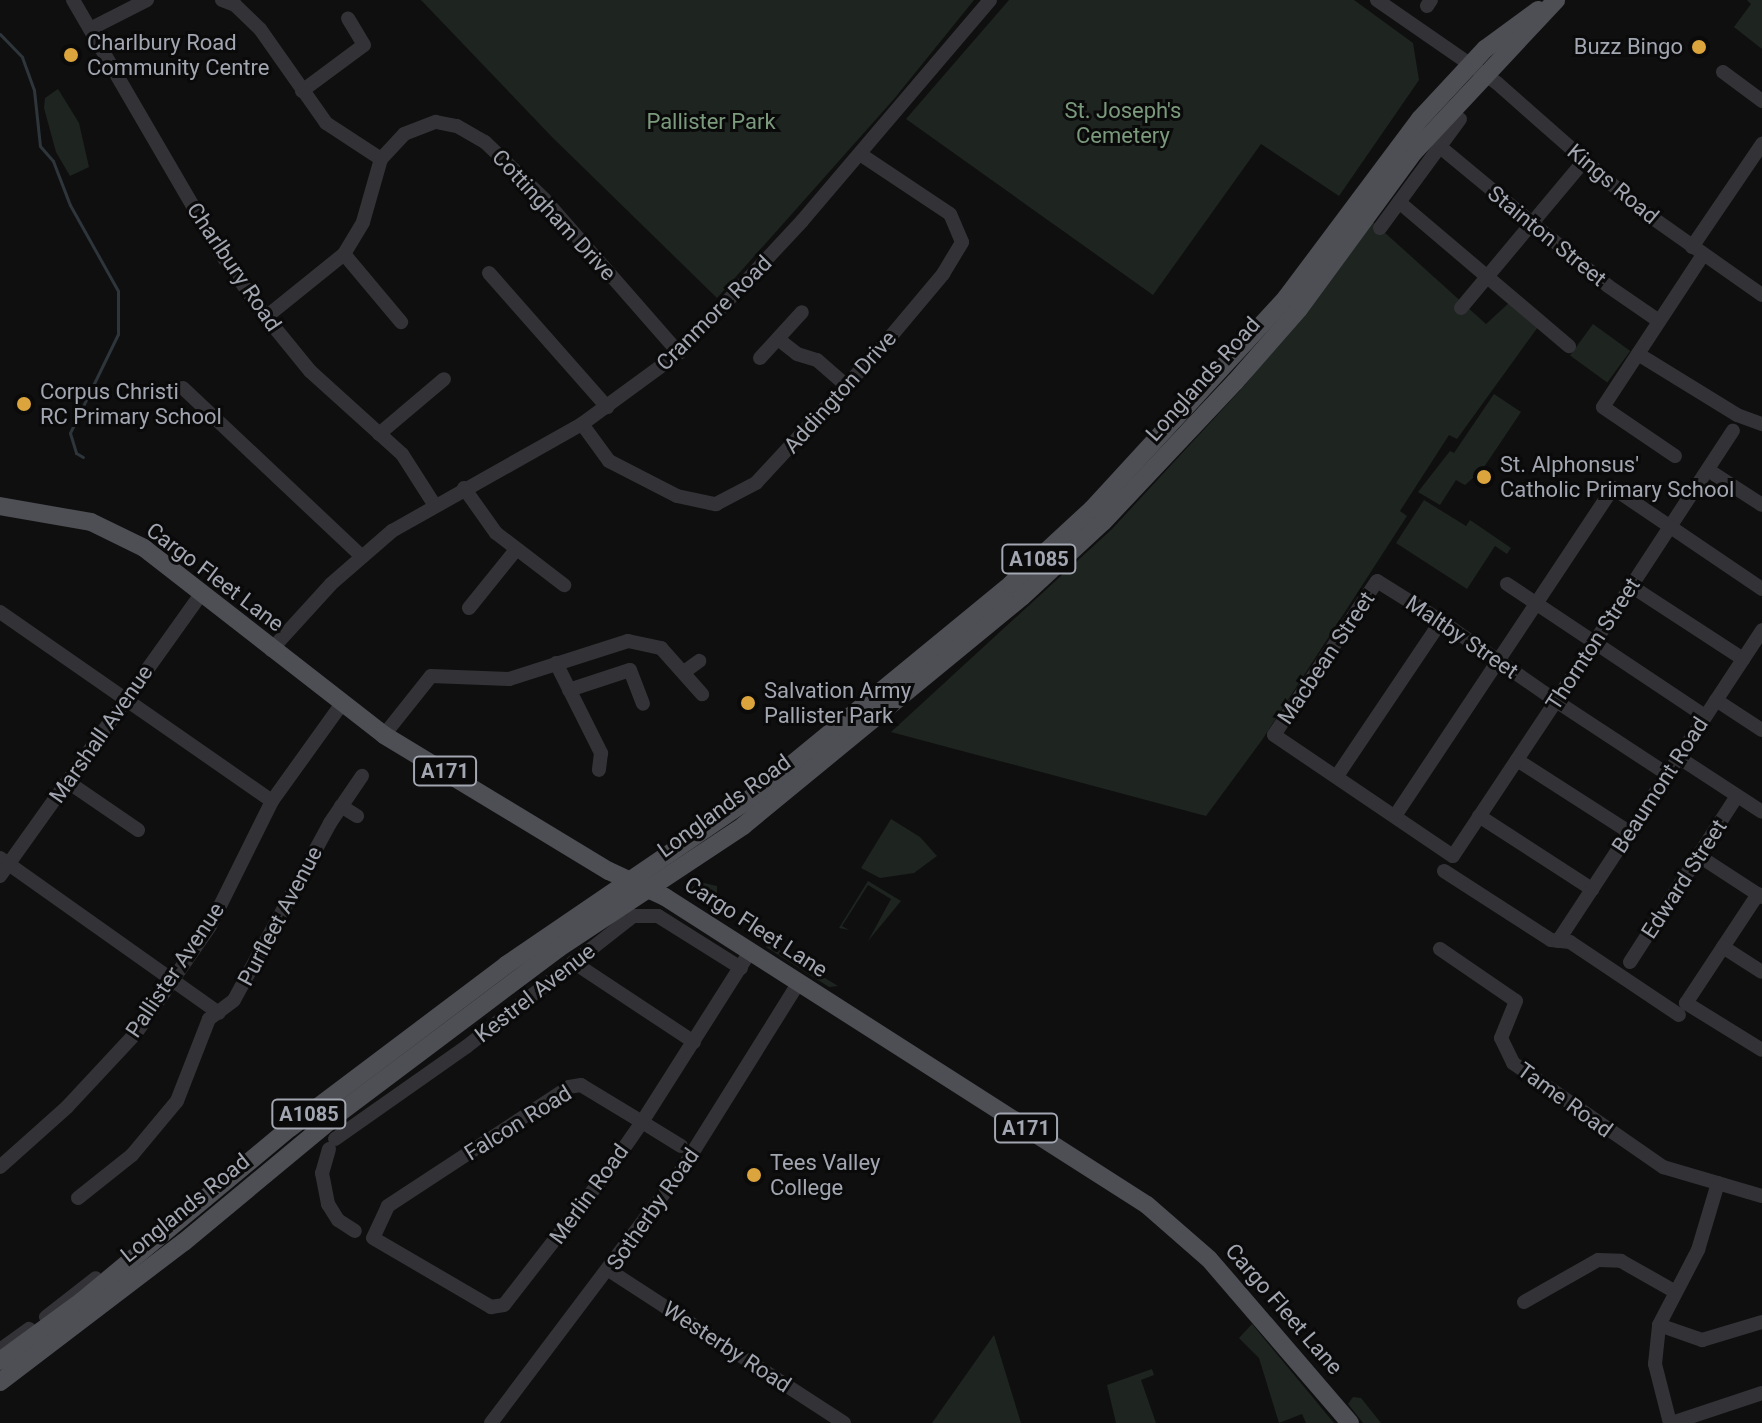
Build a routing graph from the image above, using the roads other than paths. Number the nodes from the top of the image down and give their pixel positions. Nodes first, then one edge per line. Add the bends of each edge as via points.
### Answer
1 (73, 0) edge
2 (147, 0) edge
3 (990, 0) edge
4 (1377, 0) edge
5 (1555, 0) edge
6 (232, 2) edge
7 (348, 18) dead end
8 (90, 29) junction
9 (1478, 69) junction
10 (1723, 72) dead end
11 (302, 91) junction
12 (1762, 101) edge
13 (1460, 119) dead end
14 (1762, 144) edge
15 (1439, 146) junction
16 (860, 154) junction
17 (381, 159) junction
18 (1584, 161) junction
19 (1399, 202) junction
20 (1530, 222) junction
21 (1380, 228) dead end
22 (1698, 251) junction
23 (344, 254) junction
24 (489, 273) dead end
25 (1485, 276) junction
26 (1761, 295) edge
27 (1461, 308) dead end
28 (802, 312) dead end
29 (266, 317) junction
30 (1659, 321) junction
31 (401, 322) dead end
32 (778, 339) junction
33 (1569, 346) dead end
34 (679, 353) junction
35 (1638, 354) junction
36 (760, 358) dead end
37 (444, 379) dead end
38 (847, 386) junction
39 (183, 388) dead end
40 (607, 407) junction
41 (1756, 421) edge
42 (582, 424) junction
43 (1733, 431) dead end
44 (379, 434) junction
45 (1675, 456) dead end
46 (1708, 470) junction
47 (464, 488) junction
48 (434, 504) junction
49 (1762, 505) edge
50 (0, 506) edge
51 (1670, 527) junction
52 (515, 551) junction
53 (361, 556) junction
54 (1377, 581) joint
55 (1507, 584) dead end
56 (564, 585) dead end
57 (1631, 586) junction
58 (1762, 589) edge
59 (202, 593) junction
60 (1535, 604) junction
61 (491, 609) dead end
62 (0, 612) edge
63 (1441, 621) junction
64 (1762, 630) edge
65 (1594, 643) junction
66 (271, 650) junction
67 (1752, 653) edge
68 (1497, 660) junction
69 (699, 661) dead end
70 (556, 663) junction
71 (684, 672) junction
72 (569, 690) junction
73 (702, 694) dead end
74 (125, 700) junction
75 (1716, 700) junction
76 (1556, 701) junction
77 (643, 704) dead end
78 (341, 705) junction
79 (1705, 716) junction
80 (1762, 730) edge
81 (384, 735) junction
82 (1678, 757) junction
83 (1517, 760) junction
84 (599, 770) dead end
85 (1667, 774) junction
86 (362, 776) dead end
87 (1337, 776) junction
88 (68, 782) junction
89 (1737, 796) junction
90 (272, 801) junction
91 (341, 806) junction
92 (1762, 812) edge
93 (357, 816) dead end
94 (1395, 816) junction
95 (1479, 816) junction
96 (138, 830) dead end
97 (1629, 832) junction
98 (1699, 856) junction
99 (3, 866) edge
100 (1444, 871) dead end
101 (628, 880) junction
102 (1592, 889) junction
103 (648, 890) junction
104 (1760, 895) edge
105 (1558, 941) junction
106 (1723, 947) junction
107 (1440, 949) dead end
108 (745, 960) junction
109 (573, 962) junction
110 (1630, 962) dead end
111 (1762, 972) edge
112 (174, 981) junction
113 (798, 984) junction
114 (1683, 1009) junction
115 (219, 1013) junction
116 (694, 1042) junction
117 (1756, 1047) edge
118 (642, 1122) junction
119 (301, 1141) junction
120 (681, 1146) dead end
121 (0, 1167) edge
122 (322, 1173) junction
123 (1718, 1183) junction
124 (1762, 1196) edge
125 (78, 1198) dead end
126 (355, 1231) dead end
127 (373, 1238) joint
128 (610, 1271) junction
129 (96, 1278) dead end
130 (1674, 1291) junction
131 (1524, 1302) dead end
132 (1762, 1322) edge
133 (1659, 1325) junction
134 (0, 1350) edge
135 (0, 1361) edge
136 (0, 1382) edge
137 (1762, 1393) edge
138 (491, 1423) edge
139 (844, 1423) edge
140 (1350, 1423) edge
141 (1671, 1423) edge

1 - 8 street, Charlbury Road
2 - 8 street
3 - 16 street, Cranmore Road
4 - 9 street, Kings Road
5 - 9 main road, Longlands Road / A1085 via 1517,22
6 - 11 street via 260,29
7 - 11 street via 364,45
8 - 29 street, Charlbury Road via 219,251
9 - 18 street, Kings Road
9 - 101 main road, Longlands Road / A1085 via 1381,166 1286,298 1092,509 1011,584 752,797
9 - 103 main road, Longlands Road / A1085 via 1299,309 1103,522 819,766
10 - 12 street
11 - 17 street via 337,133
13 - 15 street
14 - 22 street
15 - 19 street
15 - 20 street, Stainton Street
16 - 34 street, Cranmore Road
16 - 38 street, Addington Drive via 950,214 962,242 943,274
17 - 23 street, Cottingham Drive via 363,222
17 - 34 street, Cottingham Drive via 404,134 420,126 436,122 476,135 545,200
18 - 20 street
18 - 22 street, Kings Road
19 - 21 street
19 - 25 street
20 - 25 street
20 - 30 street, Stainton Street
22 - 26 street, Kings Road
22 - 30 street
23 - 29 street, Cottingham Drive
23 - 31 street
24 - 40 street
25 - 27 street
25 - 33 street
28 - 32 street
29 - 44 street, Charlbury Road via 310,371
30 - 35 street
32 - 36 street
32 - 38 street via 797,354 817,360
34 - 40 street, Cranmore Road
35 - 41 street via 1737,415
35 - 45 street via 1603,407
37 - 44 street
38 - 42 street, Addington Drive via 756,483 716,504 677,496 627,474 605,457
39 - 53 street
40 - 42 street, Cranmore Road
42 - 47 street, Cranmore Road
43 - 46 street, Thornton Street
44 - 48 street, Charlbury Road via 407,461
46 - 49 street
46 - 51 street, Thornton Street
47 - 48 street, Cranmore Road
47 - 52 street
48 - 53 street, Cranmore Road
50 - 59 main road, Cargo Fleet Lane / A171 via 91,522 144,548
51 - 57 street, Thornton Street
51 - 58 street
51 - 60 street via 1613,488
52 - 56 street
52 - 61 street via 473,603
53 - 66 street, Cranmore Road
54 - 63 street, Maltby Street
54 - 87 street, Macbean Street via 1274,735
55 - 60 street
57 - 65 street, Thornton Street
57 - 67 street
59 - 66 main road, Cargo Fleet Lane / A171
59 - 74 street, Marshall Avenue
60 - 65 street
60 - 68 street
62 - 74 street
63 - 68 street, Maltby Street
63 - 87 street
64 - 67 street, Beaumont Road
65 - 76 street, Thornton Street
65 - 79 street
66 - 78 main road, Cargo Fleet Lane / A171
67 - 75 street, Beaumont Road
68 - 76 street, Maltby Street
68 - 94 street
69 - 71 street
70 - 71 street via 642,641 661,648
70 - 72 street
70 - 81 street via 509,679 431,676
71 - 73 street
72 - 77 street via 630,670
72 - 84 street via 601,753
74 - 88 street, Marshall Avenue
74 - 90 street
75 - 79 street, Beaumont Road
75 - 80 street
76 - 83 street, Thornton Street
76 - 85 street, Maltby Street
78 - 81 main road, Cargo Fleet Lane / A171
78 - 90 street, Pallister Avenue
79 - 82 street, Beaumont Road
81 - 101 main road, Cargo Fleet Lane / A171
82 - 85 street, Beaumont Road
82 - 89 street
83 - 95 street, Thornton Street
83 - 97 street
85 - 97 street, Beaumont Road
86 - 91 street, Purfleet Avenue
87 - 94 street
88 - 96 street
88 - 99 street, Marshall Avenue
89 - 92 street
89 - 98 street, Edward Street
90 - 112 street, Pallister Avenue via 210,926
91 - 93 street
91 - 115 street, Purfleet Avenue via 234,1000
94 - 95 street, Thornton Street via 1453,856
95 - 102 street
97 - 102 street, Beaumont Road
98 - 104 street
98 - 110 street, Edward Street
99 - 112 street
100 - 105 street
101 - 103 main road, Cargo Fleet Lane / A171
101 - 119 main road, Longlands Road / A1085
102 - 105 street, Beaumont Road
103 - 108 main road, Cargo Fleet Lane / A171
103 - 119 main road, Longlands Road / A1085 via 559,948
104 - 106 street
105 - 114 street via 1570,942
106 - 111 street
106 - 114 street
107 - 123 street, Tame Road via 1516,1001 1501,1038 1513,1063 1663,1167
108 - 109 street, Kestrel Avenue via 646,913 633,916
108 - 113 main road, Cargo Fleet Lane / A171
108 - 116 street, Merlin Road
109 - 116 street
109 - 122 street, Kestrel Avenue via 332,1144
112 - 115 street
112 - 121 street, Pallister Avenue via 101,1072
113 - 128 street, Sotherby Road via 693,1154
113 - 140 main road, Cargo Fleet Lane / A171 via 1158,1213 1244,1297
114 - 117 street
115 - 125 street, Purfleet Avenue via 209,1019 177,1101 152,1136
116 - 118 street, Merlin Road
118 - 120 street, Falcon Road
118 - 127 street, Falcon Road via 581,1085 569,1087 388,1206
118 - 127 street, Merlin Road via 566,1227 498,1308
119 - 122 street
119 - 135 main road, Longlands Road / A1085
119 - 136 main road, Longlands Road / A1085 via 93,1313
122 - 126 street via 332,1213
123 - 124 street
123 - 130 street via 1698,1250
128 - 138 street, Sotherby Road
128 - 139 street, Westerby Road
129 - 134 street
130 - 131 street via 1621,1261 1598,1260
130 - 133 street
132 - 133 street via 1702,1340
133 - 141 street via 1655,1364
137 - 141 street

